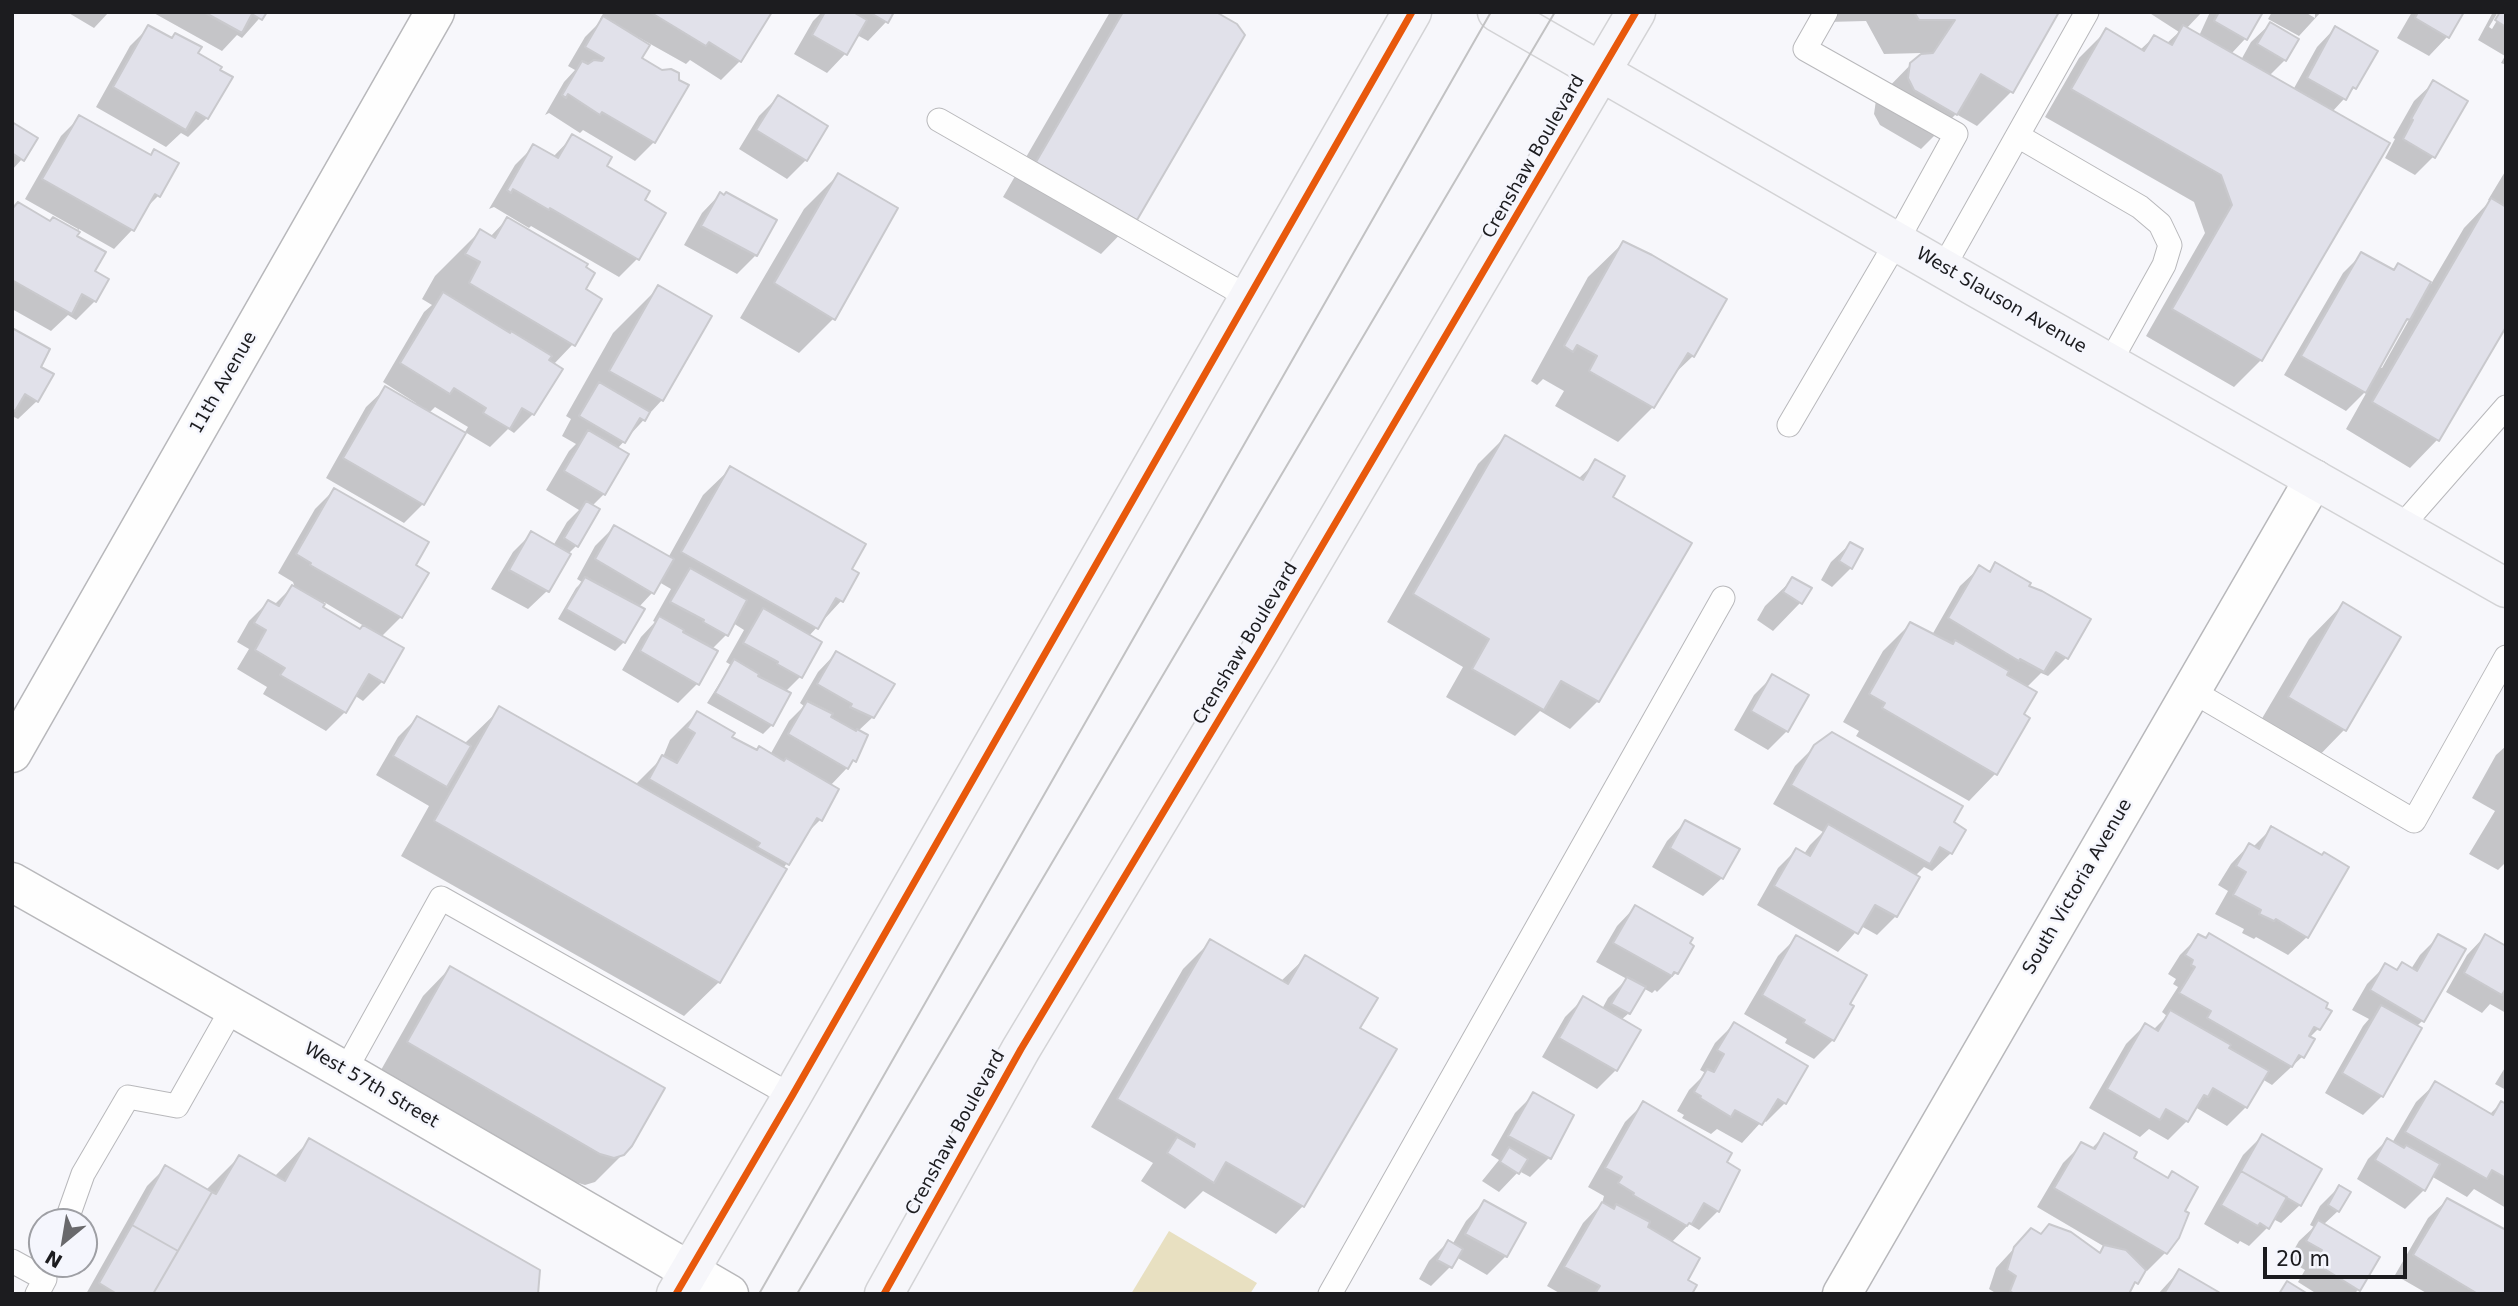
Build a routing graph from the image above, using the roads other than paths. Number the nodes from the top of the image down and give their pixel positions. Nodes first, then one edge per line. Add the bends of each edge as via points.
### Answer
1 (435, 12) edge
2 (1412, 12) edge
3 (1497, 12) edge
4 (1636, 12) edge
5 (1826, 12) edge
6 (2088, 12) edge
7 (1602, 73) junction
8 (939, 120) dead end
9 (2018, 135) junction
10 (1897, 241) junction
11 (1943, 268) junction
12 (1248, 297) junction
13 (2109, 364) junction
14 (2506, 407) edge
15 (1789, 425) dead end
16 (2314, 479) junction
17 (2400, 528) junction
18 (2506, 587) edge
19 (1723, 598) dead end
20 (2506, 657) edge
21 (2192, 691) junction
22 (12, 753) edge
23 (12, 882) edge
24 (233, 1007) junction
25 (345, 1071) junction
26 (792, 1096) junction
27 (71, 1208) edge
28 (12, 1261) edge
29 (44, 1279) edge
30 (682, 1283) edge
31 (729, 1294) edge
32 (884, 1294) edge
33 (1330, 1294) edge
34 (1842, 1294) edge

1 - 22 street, 11th Avenue
2 - 12 main road
3 - 7 main road, West Slauson Avenue
4 - 7 main road, Crenshaw Boulevard
5 - 10 lane via 1805,49 1956,134
6 - 9 lane
7 - 10 main road, West Slauson Avenue
7 - 32 main road, Crenshaw Boulevard via 1021,1049
8 - 12 lane
9 - 11 lane
9 - 13 lane via 2140,207 2160,224 2170,245 2164,265
10 - 11 main road, West Slauson Avenue
10 - 15 lane
11 - 13 main road, West Slauson Avenue
12 - 26 main road
13 - 16 main road, West Slauson Avenue
14 - 17 lane
16 - 17 main road, West Slauson Avenue
16 - 21 street, South Victoria Avenue
17 - 18 main road, West Slauson Avenue
19 - 33 lane
20 - 21 lane via 2414,821
21 - 34 street, South Victoria Avenue
23 - 24 street, West 57th Street
24 - 25 street, West 57th Street
24 - 27 lane via 177,1105 128,1097 83,1174
25 - 26 lane via 442,898
25 - 30 street, West 57th Street
26 - 30 main road
28 - 29 lane
30 - 31 street, West 57th Street

